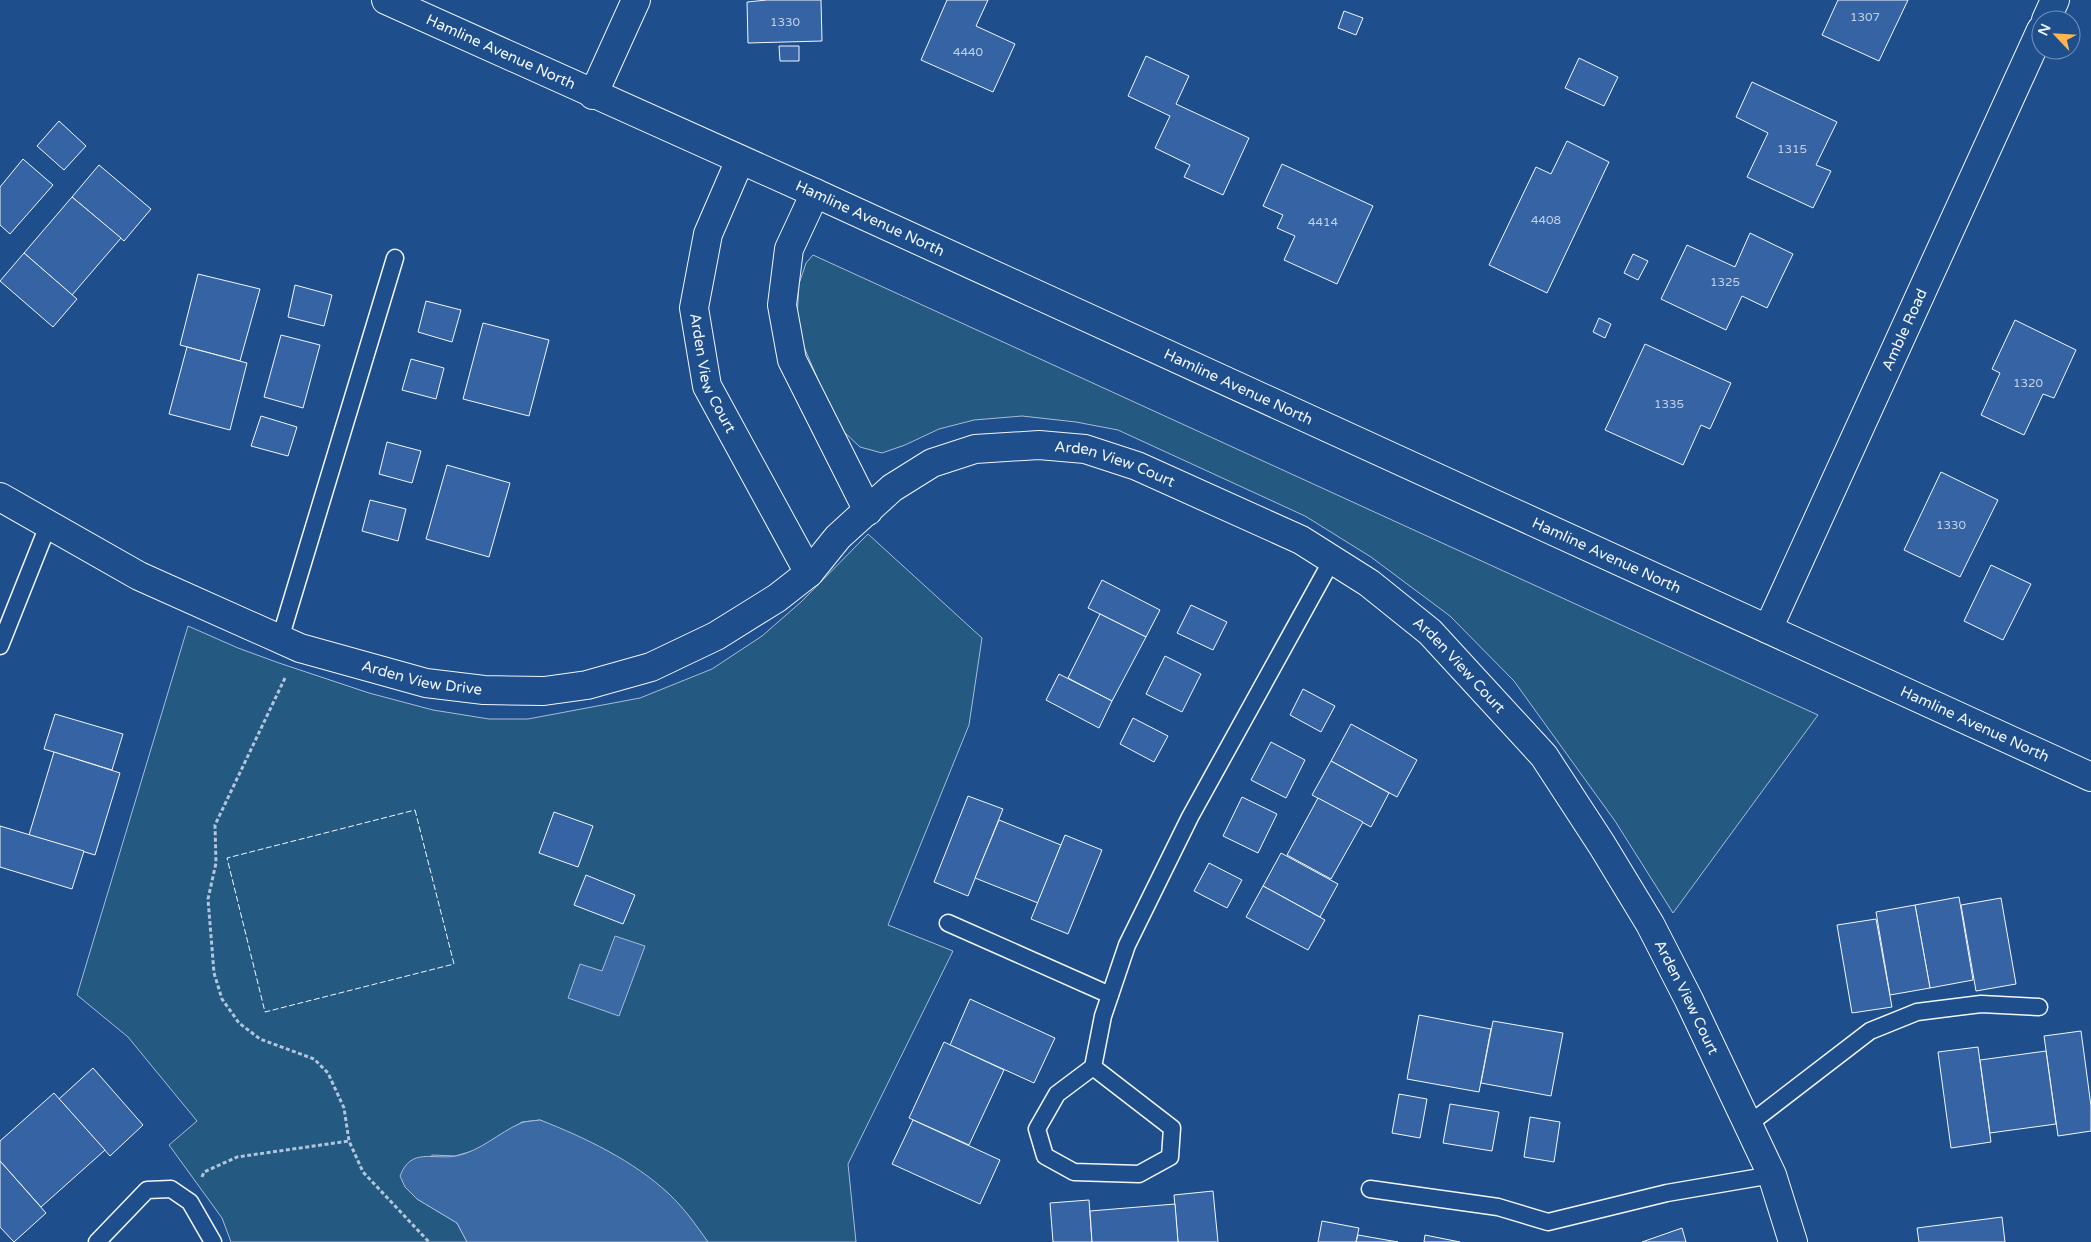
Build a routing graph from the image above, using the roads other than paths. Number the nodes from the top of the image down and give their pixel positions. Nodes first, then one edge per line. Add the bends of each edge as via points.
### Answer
1 (386, 0) edge
2 (636, 0) edge
3 (2031, 52) edge
4 (592, 95) junction
5 (740, 160) junction
6 (815, 193) junction
7 (395, 258) dead end
8 (0, 497) edge
9 (868, 511) junction
10 (49, 523) junction
11 (838, 537) joint
12 (1332, 560) junction
13 (809, 573) junction
14 (1768, 629) junction
15 (290, 644) junction
16 (0, 646) edge
17 (2091, 777) edge
18 (948, 923) dead end
19 (1110, 994) junction
20 (2039, 1007) dead end
21 (1093, 1067) junction
22 (1749, 1124) junction
23 (1772, 1175) junction
24 (1370, 1189) dead end
25 (97, 1242) edge
26 (213, 1242) edge
27 (1793, 1242) edge

1 - 4 street, Hamline Avenue North
2 - 4 street
3 - 14 street, Amble Road
4 - 5 street, Hamline Avenue North
5 - 6 street, Hamline Avenue North
5 - 13 street, Arden View Court via 708,234 694,308 707,386
6 - 9 street via 789,249 782,305 792,360
6 - 14 street, Hamline Avenue North
7 - 15 lane
8 - 10 street, Arden View Drive
9 - 11 street, Arden View Court
9 - 12 street, Arden View Court via 892,488 932,463 975,449 1039,445 1085,449 1137,466 1272,526
10 - 15 street, Arden View Drive via 139,576
10 - 16 lane
11 - 13 street, Arden View Drive
12 - 19 lane via 1190,816 1127,945
12 - 22 street, Arden View Court via 1369,583 1430,632 1544,756 1650,924
13 - 15 street, Arden View Drive via 777,598 716,636 651,667 587,685 544,691 426,683
14 - 17 street, Hamline Avenue North
18 - 19 lane
19 - 21 lane
20 - 22 lane via 1982,1004 1918,1012 1870,1031
21 - 21 lane via 1172,1128 1170,1157 1139,1174 1074,1172 1045,1156 1037,1129 1057,1094
22 - 23 street, Arden View Court
23 - 24 lane via 1667,1194 1548,1222 1498,1207
23 - 27 street, Arden View Court
25 - 26 lane via 147,1190 170,1189 190,1202

